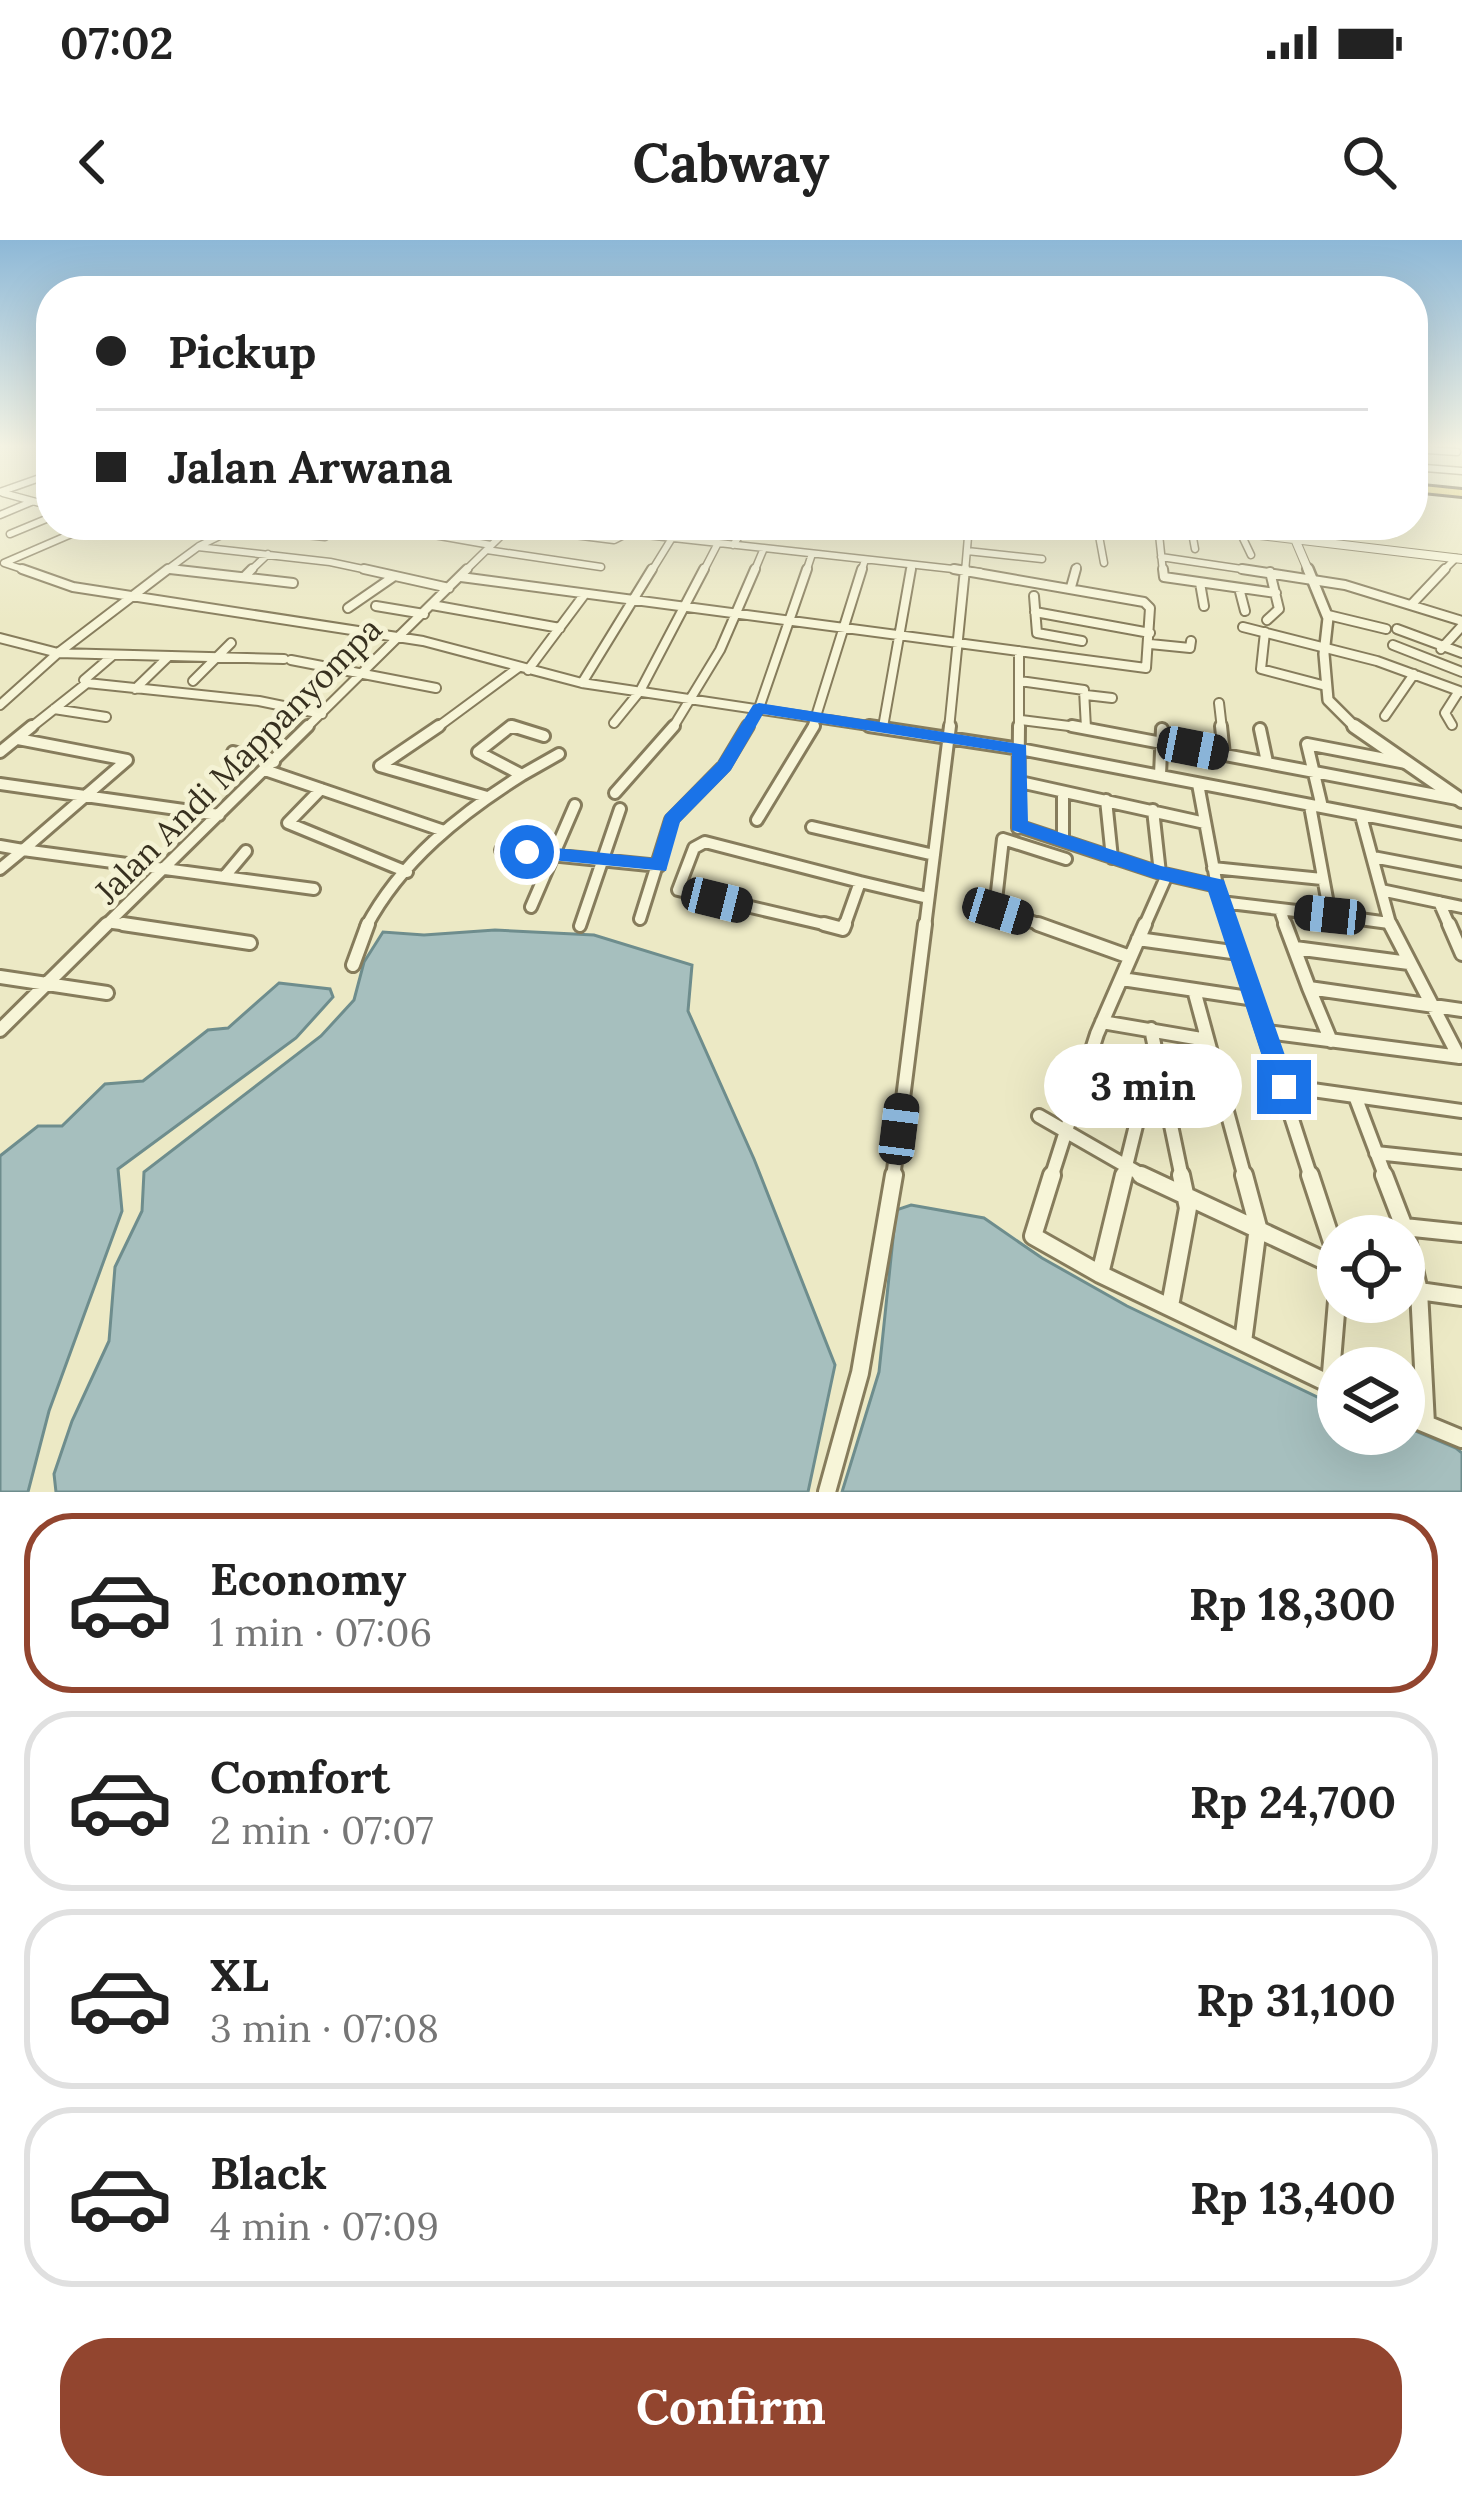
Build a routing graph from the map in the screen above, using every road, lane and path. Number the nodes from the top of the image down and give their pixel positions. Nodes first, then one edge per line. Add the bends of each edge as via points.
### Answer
1 (36, 524) edge
2 (10, 534) dead end
3 (57, 540) edge
4 (213, 540) edge
5 (450, 540) edge
6 (497, 540) edge
7 (670, 540) edge
8 (695, 540) edge
9 (736, 540) edge
10 (968, 540) edge
11 (1100, 540) edge
12 (1159, 540) edge
13 (1193, 540) edge
14 (1244, 540) edge
15 (1297, 540) edge
16 (1312, 540) edge
17 (817, 542) dead end
18 (718, 543) junction
19 (733, 544) junction
20 (197, 547) junction
21 (489, 548) junction
22 (764, 548) junction
23 (1196, 548) dead end
24 (967, 551) junction
25 (268, 554) junction
26 (810, 554) junction
27 (1251, 555) dead end
28 (1161, 557) junction
29 (1042, 559) dead end
30 (1459, 559) edge
31 (865, 560) junction
32 (1105, 563) dead end
33 (2, 564) edge
34 (912, 566) junction
35 (601, 567) dead end
36 (1077, 567) dead end
37 (166, 568) junction
38 (965, 570) junction
39 (1270, 572) junction
40 (244, 577) junction
41 (393, 577) junction
42 (460, 577) junction
43 (752, 579) junction
44 (1315, 579) junction
45 (767, 580) dead end
46 (293, 583) dead end
47 (1200, 583) junction
48 (1072, 587) junction
49 (449, 588) junction
50 (1239, 588) junction
51 (1276, 593) junction
52 (584, 595) junction
53 (129, 596) junction
54 (1034, 596) dead end
55 (633, 601) junction
56 (1079, 605) dead end
57 (1411, 605) junction
58 (376, 606) dead end
59 (1204, 606) dead end
60 (348, 608) dead end
61 (684, 608) junction
62 (428, 610) junction
63 (1245, 611) dead end
64 (1035, 612) junction
65 (736, 614) junction
66 (1328, 614) junction
67 (1077, 619) junction
68 (1267, 620) dead end
69 (790, 622) junction
70 (1462, 623) edge
71 (1243, 627) dead end
72 (560, 628) junction
73 (846, 629) junction
74 (1386, 629) dead end
75 (1397, 629) dead end
76 (1264, 632) junction
77 (1037, 633) junction
78 (900, 636) junction
79 (400, 637) junction
80 (0, 638) edge
81 (1150, 639) junction
82 (1082, 641) dead end
83 (1191, 641) dead end
84 (231, 643) dead end
85 (958, 644) junction
86 (1393, 645) dead end
87 (1324, 646) junction
88 (1444, 646) junction
89 (1019, 651) junction
90 (58, 653) junction
91 (1462, 653) edge
92 (1039, 654) junction
93 (112, 656) junction
94 (218, 656) junction
95 (168, 657) junction
96 (1431, 660) junction
97 (523, 669) junction
98 (1462, 672) edge
99 (363, 674) junction
100 (1414, 674) junction
101 (1020, 681) junction
102 (193, 682) dead end
103 (582, 682) junction
104 (87, 683) junction
105 (1326, 686) junction
106 (436, 688) dead end
107 (135, 689) junction
108 (640, 691) junction
109 (1460, 692) edge
110 (1086, 695) junction
111 (698, 698) junction
112 (1112, 698) dead end
113 (1219, 703) dead end
114 (0, 705) edge
115 (759, 708) junction
116 (54, 709) junction
117 (322, 713) junction
118 (1385, 716) dead end
119 (106, 717) dead end
120 (820, 717) junction
121 (1021, 720) junction
122 (614, 723) dead end
123 (1452, 724) dead end
124 (883, 727) junction
125 (1085, 728) junction
126 (1162, 729) dead end
127 (1260, 729) dead end
128 (544, 736) dead end
129 (949, 737) junction
130 (18, 739) junction
131 (1163, 743) junction
132 (462, 744) dead end
133 (1020, 748) junction
134 (0, 752) edge
135 (233, 752) dead end
136 (478, 752) junction
137 (559, 754) dead end
138 (1224, 754) junction
139 (1267, 762) junction
140 (1409, 764) junction
141 (270, 766) junction
142 (1312, 772) junction
143 (522, 775) junction
144 (1160, 775) junction
145 (1020, 782) junction
146 (0, 784) edge
147 (1198, 784) junction
148 (321, 790) junction
149 (1063, 792) junction
150 (88, 794) junction
151 (615, 794) dead end
152 (487, 797) junction
153 (1106, 800) junction
154 (1461, 801) edge
155 (574, 806) dead end
156 (1316, 807) junction
157 (620, 809) dead end
158 (1153, 810) junction
159 (218, 815) junction
160 (1361, 816) junction
161 (758, 820) dead end
162 (1204, 823) junction
163 (812, 826) dead end
164 (1018, 826) junction
165 (444, 831) junction
166 (1462, 834) edge
167 (1063, 840) junction
168 (1018, 843) junction
169 (0, 846) edge
170 (23, 850) junction
171 (501, 850) dead end
172 (246, 851) dead end
173 (553, 855) junction
174 (934, 855) junction
175 (1373, 857) junction
176 (1112, 858) junction
177 (1066, 859) dead end
178 (605, 860) junction
179 (659, 866) junction
180 (0, 868) edge
181 (166, 868) junction
182 (1213, 868) junction
183 (407, 872) junction
184 (1164, 874) junction
185 (1462, 874) edge
186 (225, 876) junction
187 (1322, 879) junction
188 (860, 882) junction
189 (1216, 886) junction
190 (314, 889) dead end
191 (1382, 890) junction
192 (928, 898) junction
193 (1221, 902) junction
194 (1439, 902) junction
195 (531, 908) dead end
196 (1462, 908) edge
197 (1280, 910) junction
198 (1330, 915) junction
199 (640, 919) dead end
200 (112, 922) junction
201 (1389, 923) junction
202 (580, 926) dead end
203 (1138, 938) junction
204 (250, 943) dead end
205 (1295, 948) junction
206 (1239, 952) junction
207 (1462, 954) edge
208 (1130, 957) junction
209 (1409, 964) junction
210 (353, 965) dead end
211 (0, 977) edge
212 (1122, 979) junction
213 (46, 985) junction
214 (1309, 988) junction
215 (1194, 990) junction
216 (107, 993) dead end
217 (1255, 999) junction
218 (1436, 1007) junction
219 (1462, 1010) edge
220 (1102, 1022) junction
221 (1151, 1029) junction
222 (0, 1030) edge
223 (1267, 1032) junction
224 (1207, 1040) junction
225 (1330, 1041) junction
226 (1460, 1057) edge
227 (1284, 1087) junction
228 (1163, 1088) junction
229 (1355, 1096) junction
230 (1462, 1111) edge
231 (1039, 1116) dead end
232 (1066, 1132) junction
233 (1376, 1153) junction
234 (1462, 1162) edge
235 (1129, 1169) junction
236 (1186, 1195) junction
237 (1323, 1215) edge
238 (1399, 1215) edge
239 (1258, 1226) junction
240 (1425, 1229) edge
241 (1462, 1233) edge
242 (1317, 1253) edge
243 (1100, 1274) junction
244 (1425, 1292) edge
245 (1462, 1297) edge
246 (1170, 1306) junction
247 (1421, 1323) edge
248 (1243, 1342) junction
249 (1317, 1379) edge
250 (1426, 1424) joint
251 (1462, 1439) edge
252 (827, 1492) edge

1 - 2 street
3 - 33 street
4 - 20 street
5 - 21 street
6 - 21 street, Jalan Andi Mappanyompa
7 - 55 street
8 - 18 street
9 - 19 street
10 - 24 street
11 - 32 street
12 - 28 street
13 - 23 street
14 - 27 street
15 - 44 street
16 - 30 street
17 - 26 street
18 - 19 street
18 - 61 street
19 - 22 street
20 - 25 street
20 - 37 street
21 - 35 street
21 - 42 street, Jalan Andi Mappanyompa
22 - 26 street
22 - 43 street
24 - 29 street
24 - 38 street
25 - 40 street
25 - 41 street
26 - 31 street
26 - 69 street
28 - 39 street
28 - 47 street via 1165,578
30 - 57 street
31 - 34 street
31 - 73 street
33 - 53 street
34 - 38 street
34 - 78 street
36 - 48 street
37 - 40 street
37 - 53 street
38 - 48 street
38 - 85 street
39 - 44 street
39 - 51 street
40 - 46 street
41 - 49 street
41 - 60 street
42 - 49 street, Jalan Andi Mappanyompa
42 - 52 street
43 - 45 street
43 - 65 street
44 - 57 street
44 - 66 street
47 - 50 street
47 - 59 street
48 - 81 street via 1146,603
49 - 62 street, Jalan Andi Mappanyompa
50 - 51 street
50 - 63 street
51 - 68 street via 1279,609
52 - 55 street
52 - 72 street
53 - 79 street
53 - 90 street
54 - 64 street
55 - 61 street
55 - 103 street
56 - 67 street
57 - 70 street
58 - 62 street
61 - 65 street
61 - 108 street
62 - 72 street
62 - 79 street, Jalan Andi Mappanyompa
64 - 67 street
64 - 77 street
65 - 69 street
65 - 111 street
66 - 74 street
66 - 87 street
67 - 81 street
69 - 73 street
69 - 115 street
70 - 88 street
71 - 76 street
72 - 97 street
73 - 78 street
73 - 120 street
75 - 88 street
76 - 87 street
76 - 105 street via 1262,669
77 - 82 street
77 - 92 street
78 - 85 street
78 - 124 street
79 - 97 street
79 - 99 street, Jalan Andi Mappanyompa
80 - 90 street
81 - 83 street via 1190,648
81 - 92 street via 1146,668
84 - 94 street
85 - 89 street
85 - 129 street
86 - 96 street
87 - 100 street
87 - 105 street
88 - 91 street
88 - 96 street
89 - 92 street
89 - 101 street
90 - 93 street
90 - 114 street
93 - 95 street
93 - 104 street
94 - 95 street
94 - 99 street
94 - 102 street
95 - 107 street
96 - 98 street
97 - 103 street
97 - 152 street via 380,766
99 - 106 street
99 - 117 street, Jalan Andi Mappanyompa
100 - 109 street
100 - 118 street
101 - 110 street
101 - 121 street
103 - 108 street
104 - 107 street
104 - 116 street
105 - 140 street via 1342,717
107 - 117 street
108 - 111 street
108 - 122 street
109 - 123 street via 1444,713
110 - 112 street
110 - 125 street
111 - 115 street
111 - 151 street
113 - 138 street
115 - 120 street
115 - 179 street via 724,766 671,820
116 - 119 street
116 - 130 street
117 - 141 street, Jalan Andi Mappanyompa
120 - 124 street
120 - 161 street
121 - 125 street
121 - 133 street
124 - 129 street
125 - 131 street
126 - 131 street
127 - 139 street
128 - 136 street via 511,726
129 - 133 street
129 - 174 street
130 - 134 street
130 - 150 street via 127,757
131 - 138 street
131 - 144 street
132 - 136 street
133 - 144 street
133 - 145 street
135 - 141 street
136 - 143 street
137 - 143 street
138 - 139 street
139 - 142 street
140 - 142 street via 1308,744
140 - 154 street
141 - 148 street
141 - 159 street, Jalan Andi Mappanyompa
142 - 154 street
142 - 156 street
143 - 152 street
144 - 147 street
145 - 149 street
145 - 164 street
146 - 150 street
147 - 156 street
147 - 162 street
148 - 165 street
148 - 183 street via 286,822
149 - 153 street
149 - 167 street
150 - 159 street
150 - 170 street
152 - 165 street
153 - 158 street
153 - 176 street
155 - 173 street
156 - 160 street
156 - 187 street
157 - 178 street
158 - 162 street
158 - 184 street
159 - 181 street, Jalan Andi Mappanyompa
160 - 166 street
160 - 175 street
162 - 182 street
163 - 174 street
164 - 167 street
164 - 168 street
165 - 183 street
167 - 176 street
168 - 177 street
168 - 208 street via 1003,840 995,909
169 - 170 street
170 - 180 street
170 - 181 street
171 - 173 street
172 - 186 street
173 - 178 street
173 - 195 street
174 - 192 street
175 - 185 street
175 - 191 street
176 - 184 street
178 - 179 street
178 - 202 street
179 - 199 street
181 - 186 street
181 - 200 street, Jalan Andi Mappanyompa
182 - 187 street
182 - 189 street
183 - 210 street via 360,932
184 - 189 street
184 - 203 street
186 - 190 street
187 - 198 street
188 - 188 street via 704,842 676,888 841,931
188 - 192 street
189 - 193 street
191 - 194 street
191 - 201 street
192 - 252 street via 879,1286 853,1414
193 - 197 street
193 - 206 street
194 - 196 street
194 - 207 street
197 - 198 street
197 - 205 street
198 - 201 street
200 - 204 street
200 - 213 street, Jalan Andi Mappanyompa
201 - 209 street
203 - 206 street
203 - 208 street
205 - 209 street
205 - 214 street
206 - 217 street
208 - 212 street
209 - 218 street
211 - 213 street
212 - 215 street
212 - 220 street
213 - 216 street
213 - 222 street, Jalan Andi Mappanyompa
214 - 218 street
214 - 225 street
215 - 217 street
215 - 224 street
217 - 223 street
218 - 219 street
218 - 226 street
220 - 221 street
220 - 232 street
221 - 224 street
221 - 228 street
223 - 225 street
223 - 227 street
224 - 239 street
225 - 226 street
227 - 229 street
227 - 237 street
228 - 235 street via 1145,1089
228 - 236 street
229 - 230 street
229 - 233 street
231 - 232 street
232 - 235 street
232 - 243 street via 1034,1236
233 - 234 street
233 - 238 street
235 - 236 street
235 - 243 street
236 - 239 street
236 - 246 street
239 - 242 street
239 - 248 street
240 - 241 street
243 - 246 street
244 - 245 street
246 - 248 street
247 - 250 street
248 - 249 street
250 - 251 street

